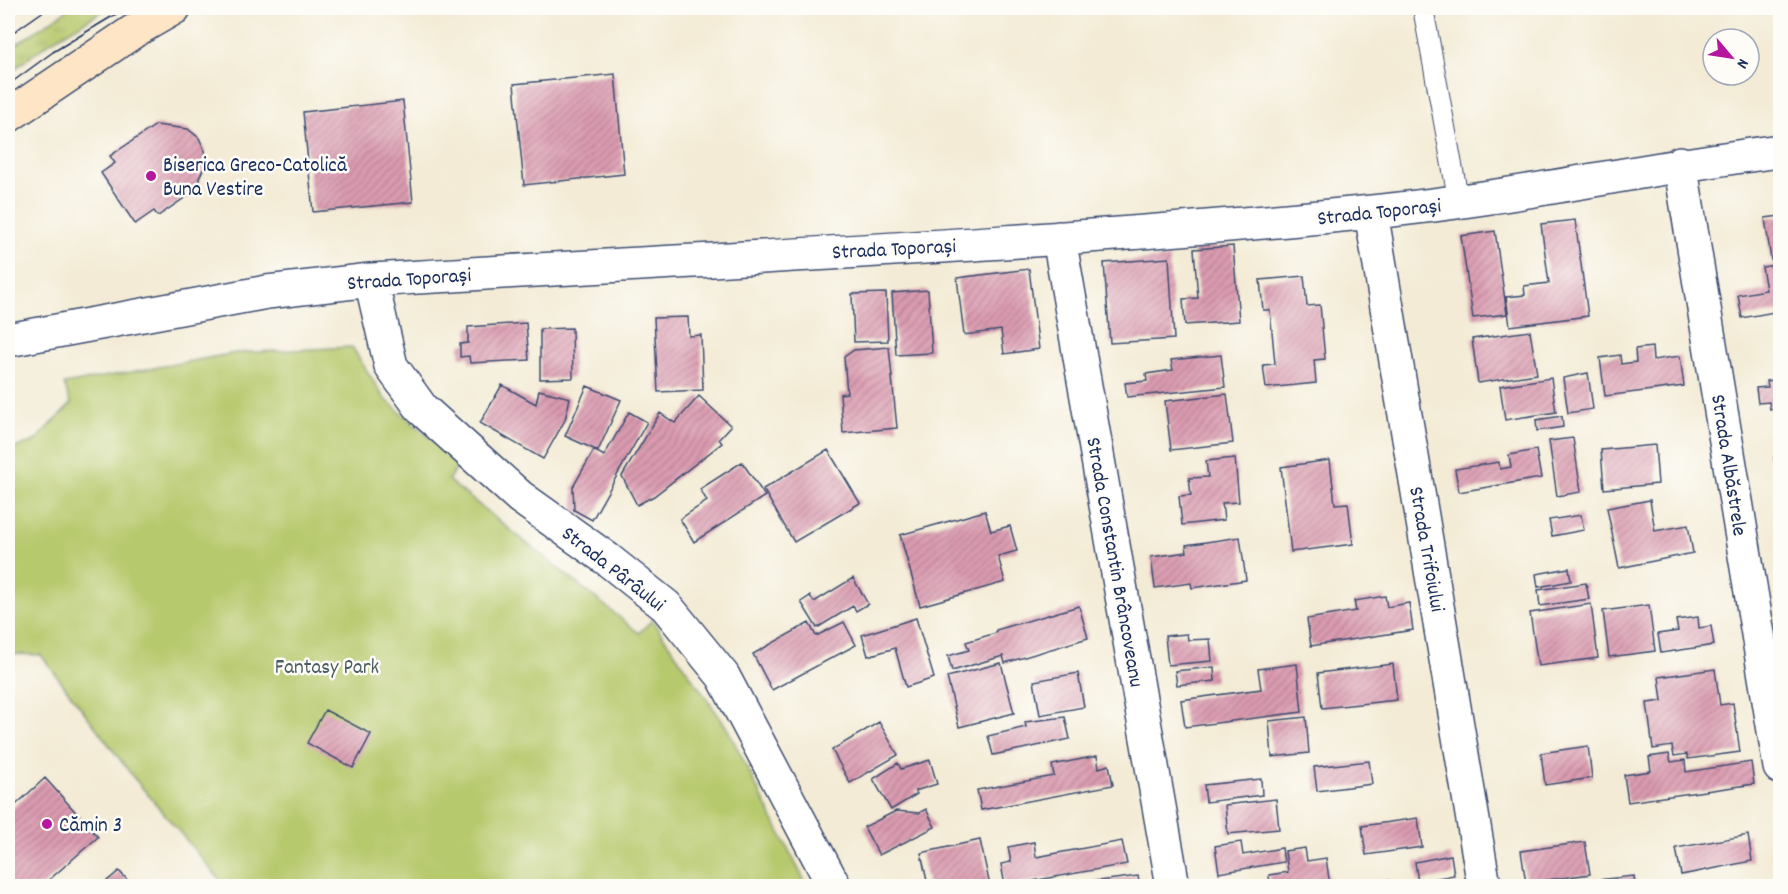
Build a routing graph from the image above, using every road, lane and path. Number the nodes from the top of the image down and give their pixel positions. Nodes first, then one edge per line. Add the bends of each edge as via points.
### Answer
1 (174, 8) edge
2 (1423, 8) edge
3 (8, 116) edge
4 (1780, 151) edge
5 (1680, 164) junction
6 (1459, 203) junction
7 (1371, 212) junction
8 (1059, 238) junction
9 (371, 280) junction
10 (8, 340) edge
11 (1780, 767) edge
12 (834, 886) edge
13 (1173, 886) edge
14 (1484, 886) edge

1 - 3 main road
2 - 6 lane
4 - 5 street, Strada Toporași
5 - 6 street, Strada Toporași
5 - 11 street, Strada Albăstrele
6 - 7 street, Strada Toporași
7 - 8 street, Strada Toporași
7 - 14 street, Strada Trifoiului
8 - 9 street, Strada Toporași
8 - 13 street, Strada Constantin Brâncoveanu
9 - 10 street, Strada Toporași via 267,292
9 - 12 street, Strada Pârâului via 391,366 422,409 520,497 666,606 723,676

